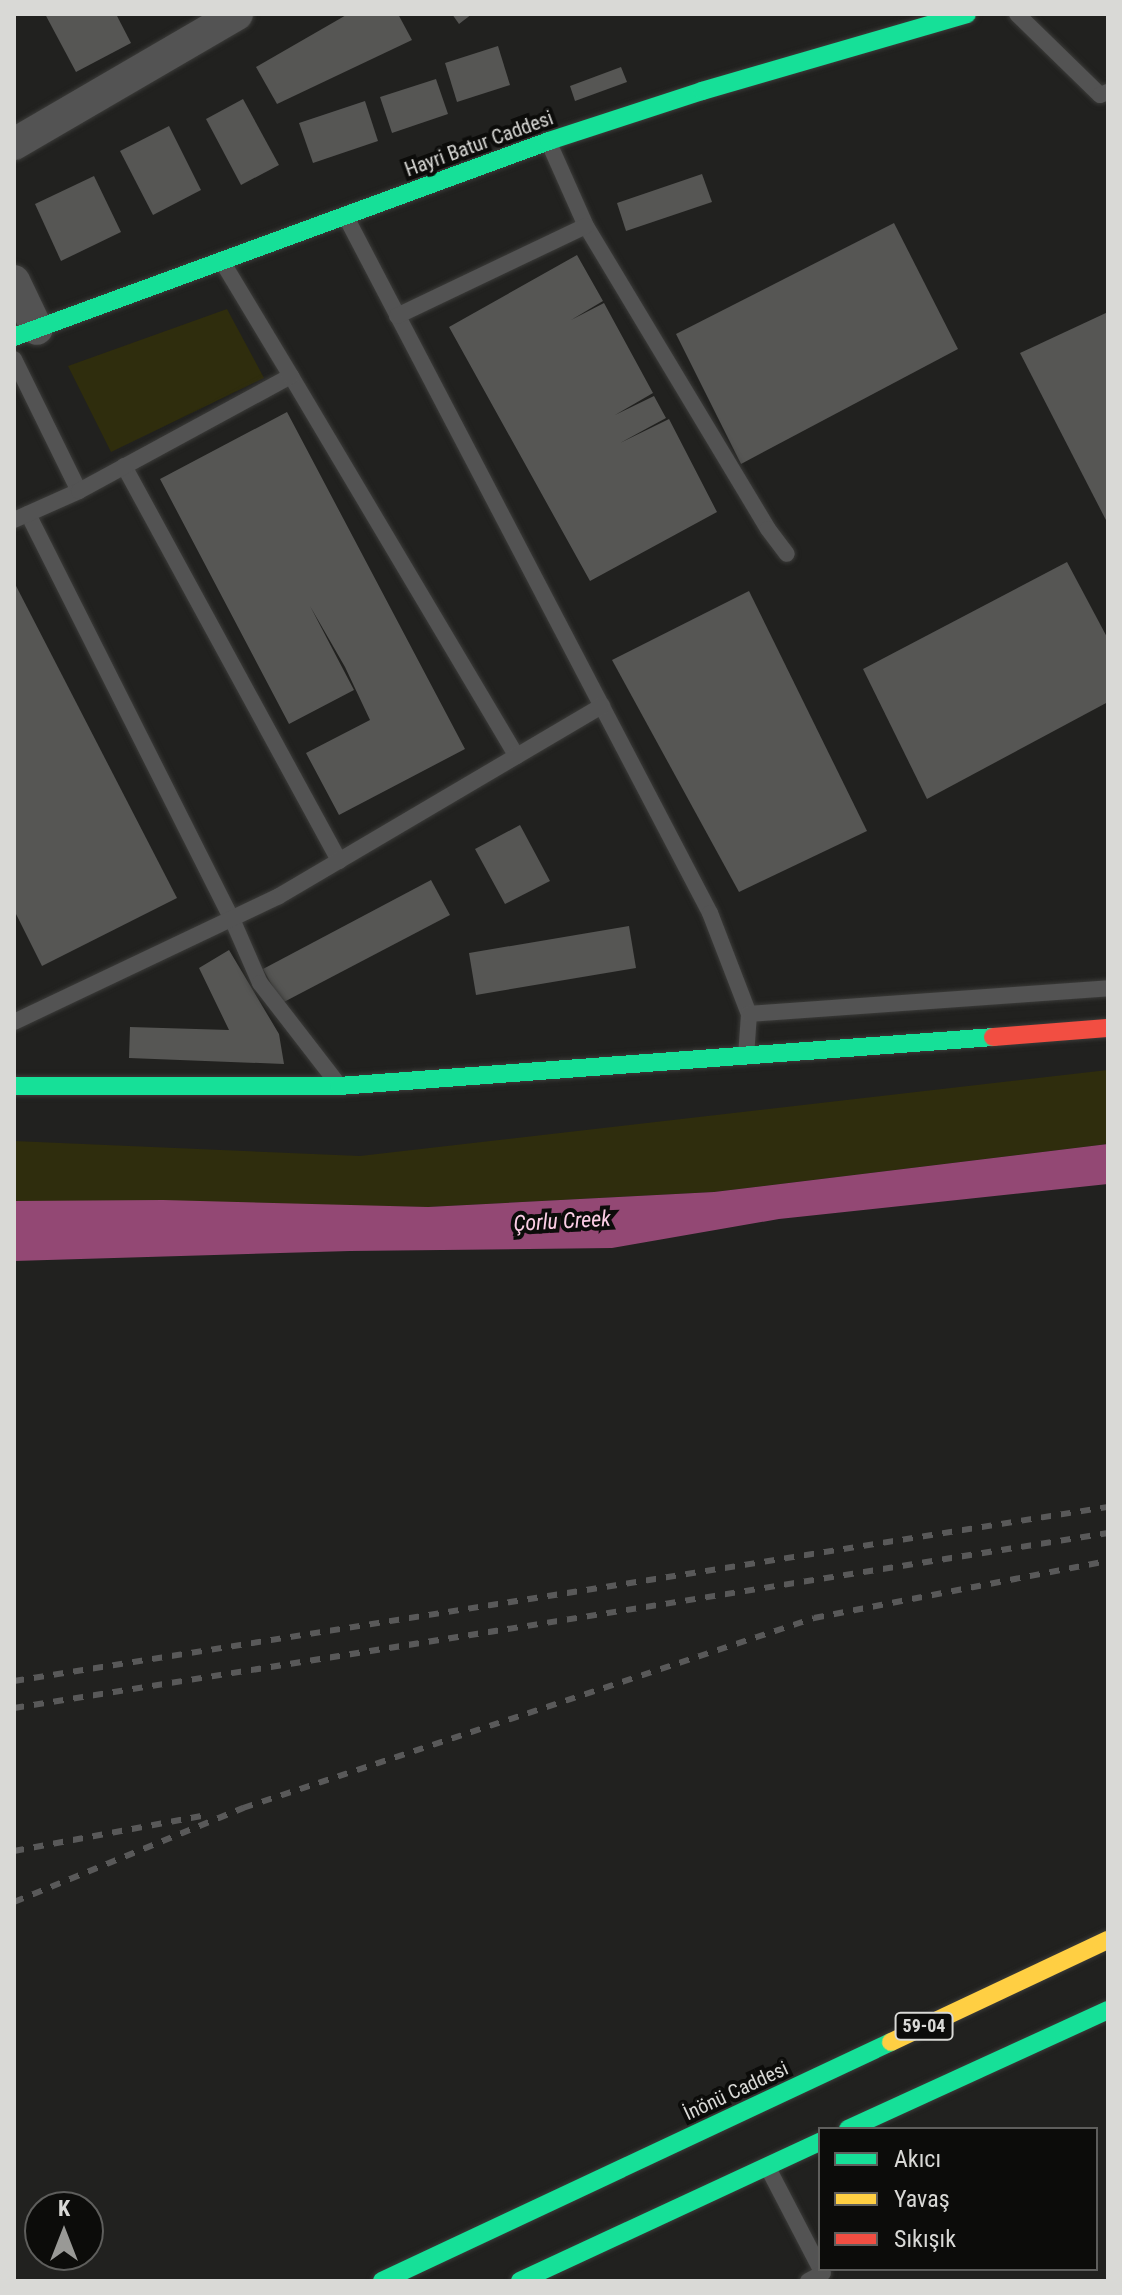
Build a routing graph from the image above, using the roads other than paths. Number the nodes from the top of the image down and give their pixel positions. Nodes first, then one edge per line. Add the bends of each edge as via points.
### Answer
1 (237, 14) edge
2 (967, 14) edge
3 (1017, 14) edge
4 (1108, 92) edge
5 (549, 141) junction
6 (14, 144) edge
7 (345, 215) junction
8 (586, 226) junction
9 (221, 259) junction
10 (14, 281) edge
11 (397, 316) junction
12 (26, 333) edge
13 (14, 359) edge
14 (291, 376) junction
15 (124, 466) junction
16 (79, 491) junction
17 (21, 517) edge
18 (787, 554) dead end
19 (602, 706) junction
20 (517, 756) junction
21 (339, 861) junction
22 (232, 919) junction
23 (1108, 988) edge
24 (749, 1014) junction
25 (14, 1022) edge
26 (1108, 1028) edge
27 (746, 1056) junction
28 (14, 1086) edge
29 (339, 1086) junction
30 (1108, 1940) edge
31 (1108, 2010) edge
32 (852, 2127) edge
33 (818, 2143) edge
34 (764, 2160) junction
35 (818, 2270) edge
36 (382, 2281) edge
37 (520, 2281) edge

1 - 6 street
2 - 5 main road, Hayri Batur Caddesi
3 - 4 lane via 1100,95
5 - 7 main road, Hayri Batur Caddesi
5 - 8 lane
7 - 9 main road, Hayri Batur Caddesi
7 - 11 lane
8 - 11 lane
8 - 18 lane
9 - 12 main road, Hayri Batur Caddesi
9 - 14 lane
10 - 12 street
11 - 19 lane
13 - 16 lane
14 - 15 lane
14 - 20 lane
15 - 16 lane
15 - 21 lane
16 - 17 lane
17 - 22 lane
19 - 20 lane
19 - 24 lane via 710,913
20 - 21 lane
21 - 22 lane
22 - 25 lane
22 - 29 lane via 260,983
23 - 24 lane
24 - 27 lane
26 - 27 main road
27 - 29 main road
28 - 29 main road
30 - 36 main road, İnönü Caddesi / 59-04 via 744,2120
31 - 32 main road
33 - 34 main road
34 - 35 lane
34 - 37 main road

